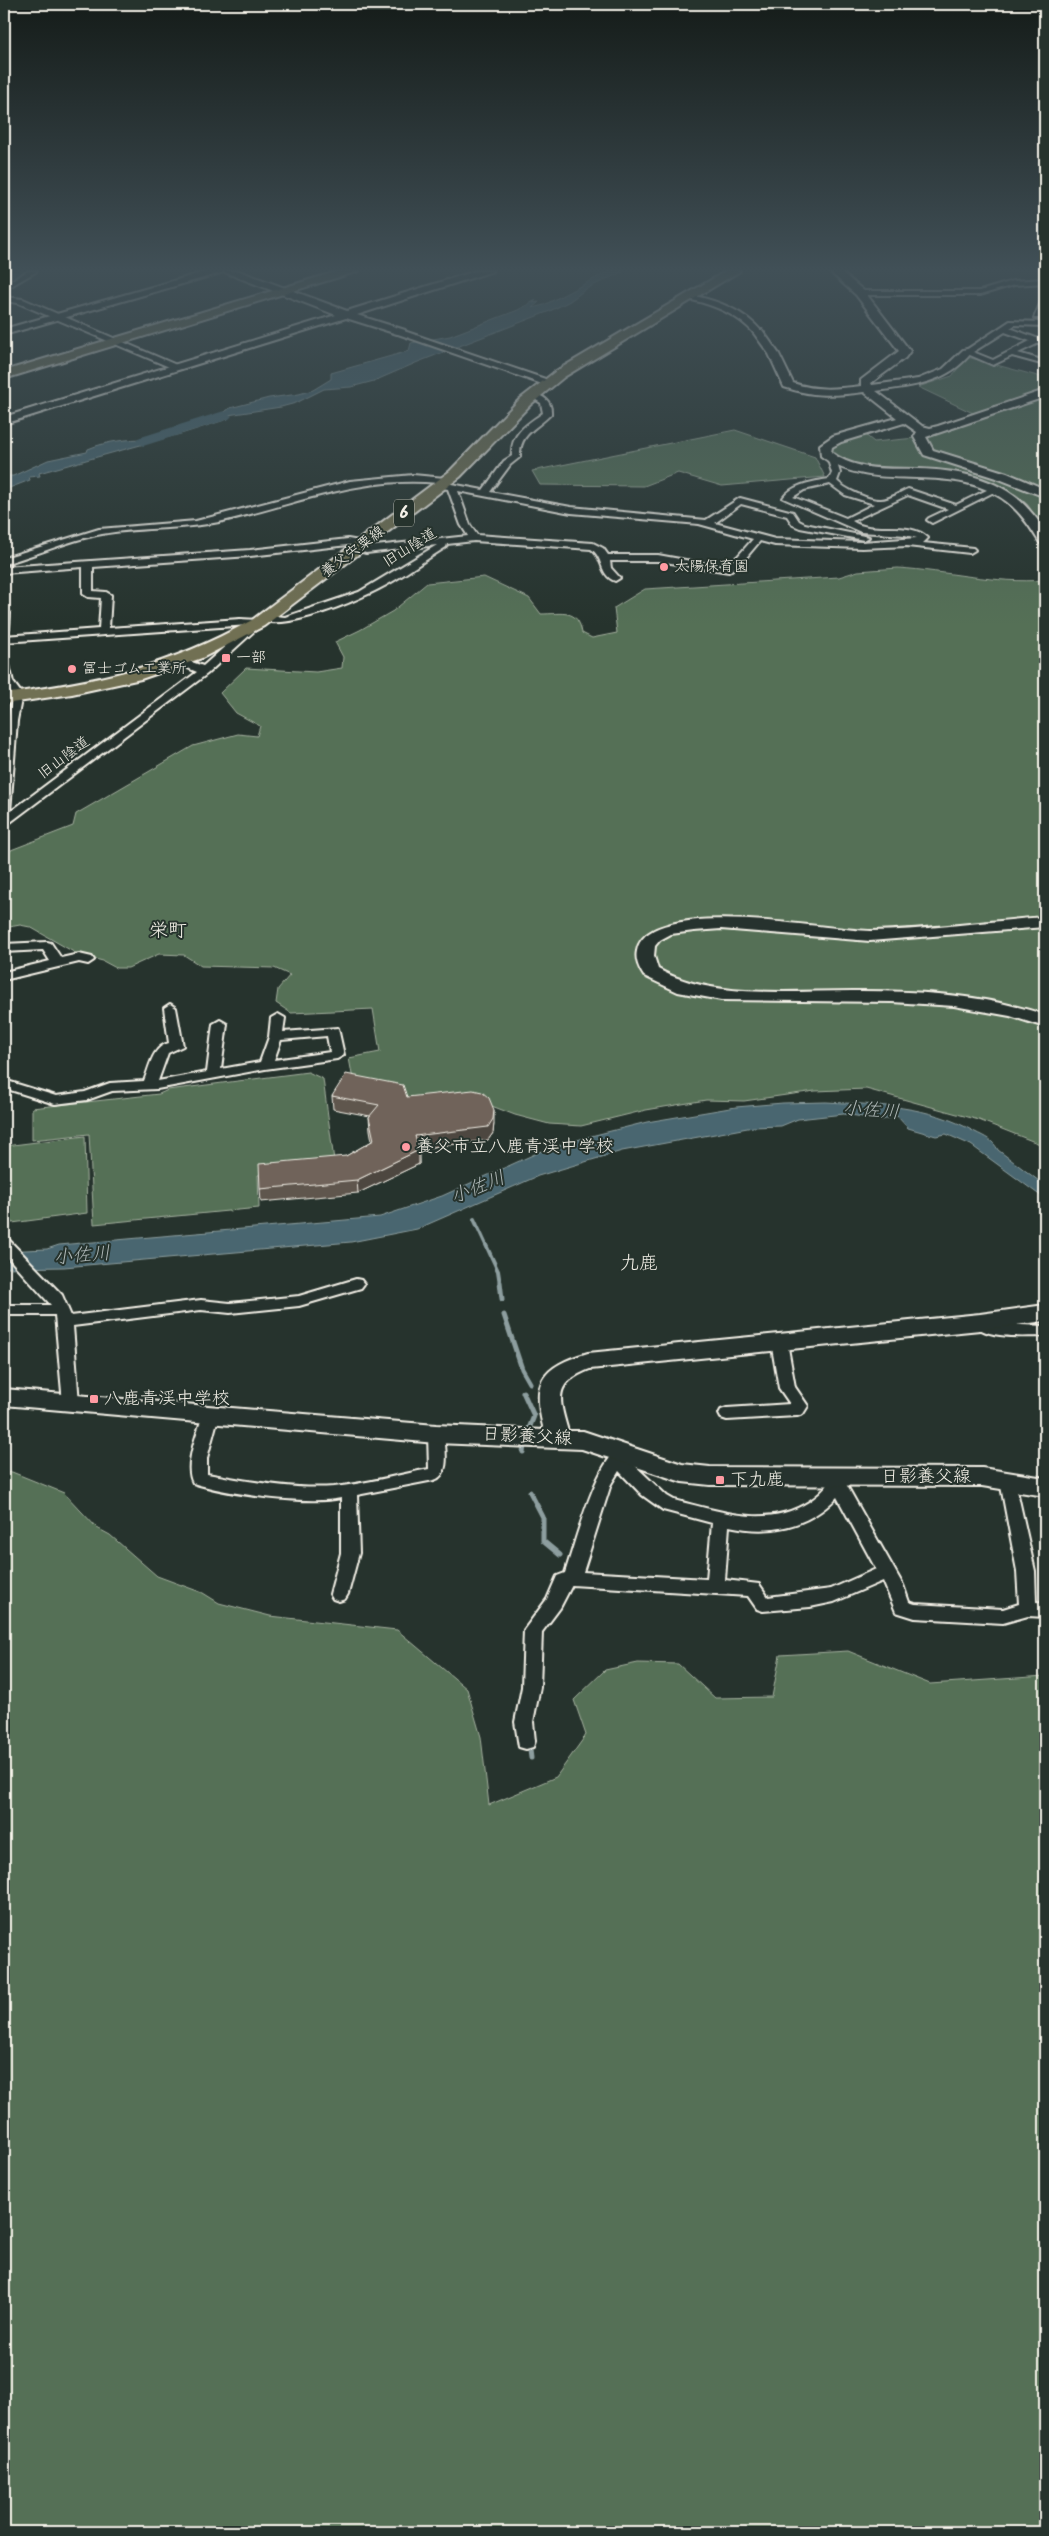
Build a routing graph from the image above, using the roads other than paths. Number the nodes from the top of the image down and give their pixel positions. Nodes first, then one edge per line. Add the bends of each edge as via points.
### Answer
1 (105, 389) edge
2 (539, 389) edge
3 (808, 389) edge
4 (871, 389) edge
5 (868, 390) junction
6 (1045, 390) edge
7 (532, 395) junction
8 (906, 419) junction
9 (4, 421) edge
10 (923, 432) junction
11 (832, 460) junction
12 (832, 481) junction
13 (445, 484) junction
14 (994, 490) junction
15 (486, 492) junction
16 (1045, 492) edge
17 (882, 503) junction
18 (955, 508) junction
19 (932, 520) dead end
20 (846, 521) junction
21 (708, 523) junction
22 (474, 538) junction
23 (758, 538) junction
24 (1045, 540) edge
25 (444, 541) junction
26 (884, 544) junction
27 (908, 544) junction
28 (358, 548) junction
29 (970, 550) dead end
30 (606, 558) junction
31 (4, 562) edge
32 (88, 563) junction
33 (4, 570) edge
34 (616, 578) dead end
35 (5, 613) dead end
36 (261, 621) junction
37 (4, 628) edge
38 (104, 632) junction
39 (4, 639) edge
40 (182, 662) junction
41 (4, 665) edge
42 (203, 672) junction
43 (10, 698) edge
44 (4, 813) edge
45 (4, 822) edge
46 (1045, 922) edge
47 (4, 948) edge
48 (88, 960) dead end
49 (58, 963) junction
50 (4, 976) edge
51 (170, 1008) dead end
52 (278, 1018) dead end
53 (1045, 1022) edge
54 (220, 1024) dead end
55 (276, 1037) junction
56 (265, 1064) junction
57 (213, 1076) junction
58 (4, 1084) edge
59 (149, 1086) junction
60 (4, 1245) edge
61 (356, 1284) dead end
62 (4, 1310) edge
63 (1045, 1313) edge
64 (63, 1316) junction
65 (980, 1322) junction
66 (1045, 1332) edge
67 (779, 1342) junction
68 (4, 1397) edge
69 (71, 1403) junction
70 (211, 1414) junction
71 (727, 1414) dead end
72 (436, 1434) junction
73 (558, 1438) junction
74 (621, 1457) junction
75 (837, 1480) junction
76 (1008, 1480) junction
77 (1045, 1487) edge
78 (349, 1490) junction
79 (721, 1518) junction
80 (886, 1572) junction
81 (572, 1578) junction
82 (716, 1587) junction
83 (338, 1594) dead end
84 (1037, 1609) edge
85 (526, 1741) dead end

1 - 9 street
2 - 7 main road, 養父宍粟線 / 6
3 - 5 street via 820,392
4 - 5 street
5 - 8 street
6 - 10 street via 964,422
7 - 13 main road, 養父宍粟線 / 6
7 - 15 street via 545,402 547,414 527,426 518,436 514,450 516,457 507,463
8 - 10 street
8 - 11 street via 826,445 825,453
10 - 16 street via 920,437 928,452
11 - 12 street via 836,474
11 - 14 street via 859,469 951,476
12 - 17 street via 836,487
12 - 20 street via 798,490 787,498
13 - 15 street
13 - 22 street via 456,494 464,527
13 - 28 main road, 養父宍粟線 / 6
13 - 31 street via 401,477 334,487 195,524 112,529
14 - 18 street
14 - 24 street via 1010,498 1024,511
15 - 21 street via 571,510
17 - 18 street via 908,492
17 - 20 street
18 - 19 street
20 - 27 street via 852,528 910,533 923,538
21 - 23 street
21 - 26 street via 740,501 790,514 796,523 803,526
22 - 25 street, 旧山陰道
22 - 30 street, 旧山陰道 via 593,546
23 - 26 street via 803,544
23 - 30 street via 726,570 658,558
25 - 28 street via 366,550
25 - 36 street, 旧山陰道 via 443,545 362,594 286,620
26 - 27 street
27 - 29 street
28 - 32 street via 356,543 348,542 250,553
28 - 36 main road, 養父宍粟線 / 6
30 - 34 street via 606,568
32 - 33 street
32 - 38 street via 88,594 106,595
35 - 37 street
36 - 38 street
36 - 40 main road, 養父宍粟線 / 6 via 227,642
36 - 42 street, 旧山陰道
38 - 39 street
40 - 42 street
40 - 43 main road, 養父宍粟線 / 6 via 98,686
41 - 43 street via 8,682 17,694
42 - 45 street, 旧山陰道
43 - 44 street
46 - 53 street via 870,936 699,925 665,931 646,944 643,953 650,972 676,986 696,991 732,995 946,999 1001,1008
47 - 49 street via 46,946
48 - 49 street via 79,958
49 - 50 street
51 - 59 street via 176,1046 162,1052
52 - 55 street
54 - 57 street
55 - 56 street
55 - 56 street via 333,1031 337,1055
56 - 57 street
57 - 59 street
58 - 59 street via 55,1100 87,1096 110,1087
60 - 64 street via 57,1299
61 - 64 street via 299,1301 230,1308 202,1305
62 - 64 street
63 - 65 street
64 - 69 street
65 - 66 street via 993,1328
65 - 67 street
67 - 71 street via 787,1388 800,1406 796,1410
67 - 73 street via 588,1361 569,1367 550,1384 549,1400
68 - 69 street, 日影養父線
69 - 70 street, 日影養父線
70 - 72 street, 日影養父線
70 - 78 street via 199,1458 199,1479 306,1493
72 - 73 street, 日影養父線
72 - 78 street via 437,1470 434,1474
73 - 74 street, 日影養父線 via 582,1440
74 - 75 street, 日影養父線 via 682,1473 710,1476
74 - 79 street via 649,1492 661,1501
74 - 81 street via 603,1484
75 - 76 street, 日影養父線 via 952,1476
75 - 79 street via 825,1501 791,1521 755,1524
75 - 80 street
76 - 77 street, 日影養父線
76 - 84 street
78 - 83 street via 350,1553
79 - 82 street
80 - 82 street via 834,1595 810,1600 763,1604 753,1589
80 - 84 street via 902,1608 1003,1616
81 - 82 street
81 - 85 street via 563,1580 554,1603 533,1630 531,1687 524,1722

